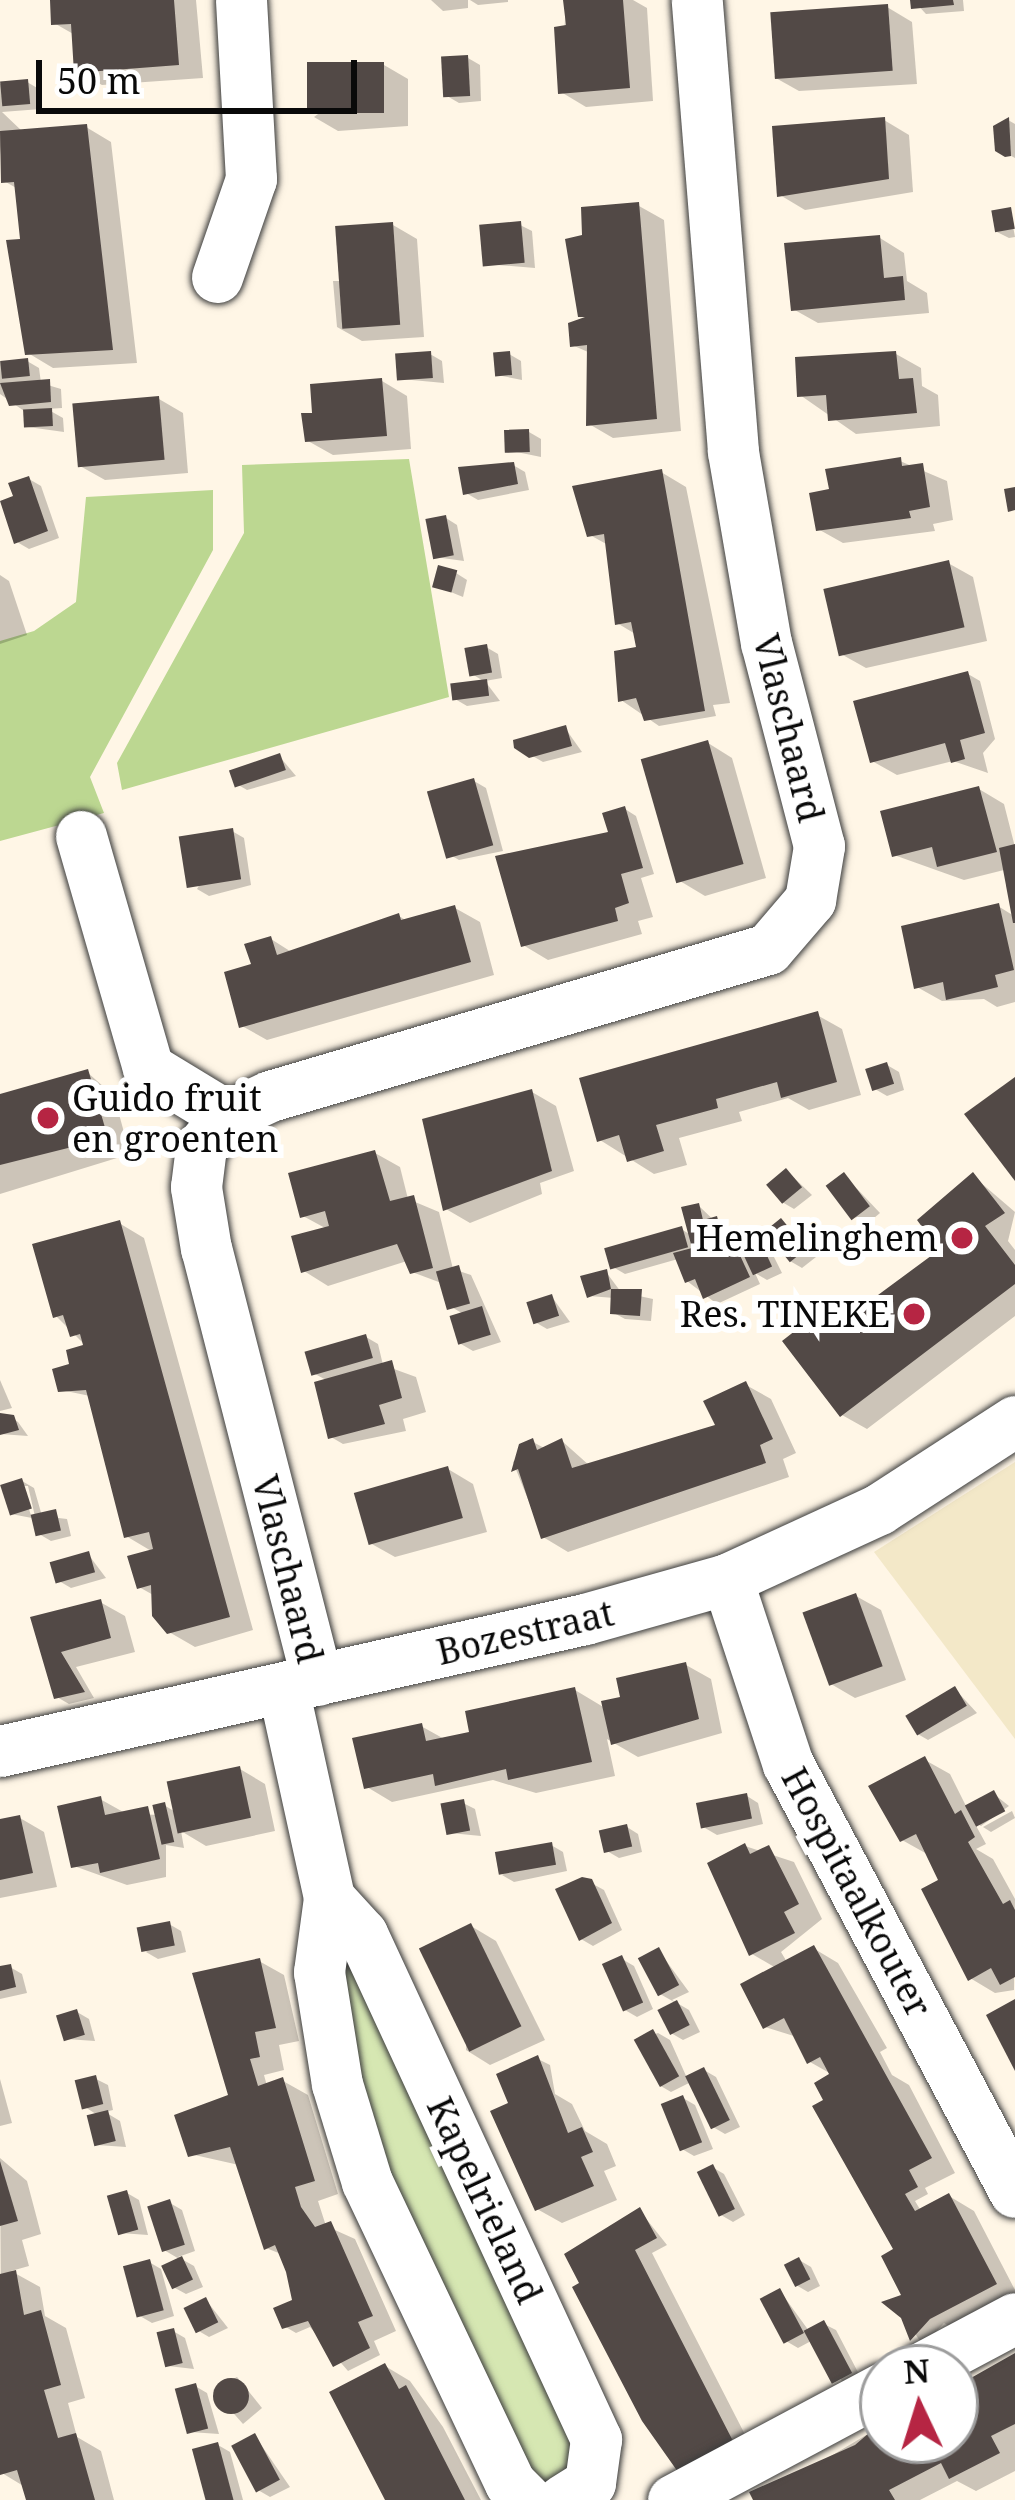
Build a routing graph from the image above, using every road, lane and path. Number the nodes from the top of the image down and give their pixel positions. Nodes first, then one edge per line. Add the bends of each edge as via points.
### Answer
1 (241, 0) edge
2 (697, 0) edge
3 (217, 277) dead end
4 (82, 836) dead end
5 (227, 1117) junction
6 (1015, 1421) edge
7 (727, 1580) junction
8 (300, 1684) junction
9 (0, 1751) edge
10 (329, 1898) junction
11 (1015, 2192) edge
12 (1015, 2318) edge
13 (966, 2344) edge
14 (859, 2401) edge
15 (527, 2500) edge
16 (563, 2500) edge
17 (673, 2500) edge

1 - 3 street via 251,179
2 - 5 street, Vlaschaard via 733,451 766,643 819,846 810,900 768,949 312,1081
4 - 5 street via 148,1067
5 - 8 street, Vlaschaard via 201,1147 196,1187
6 - 7 street, Bozestraat via 879,1509
7 - 8 street, Bozestraat
7 - 11 street, Hospitaalkouter via 788,1765
8 - 9 street, Bozestraat
8 - 10 street, Kapelrieland
10 - 15 street, Kapelrieland via 320,1972 337,2084 367,2182 510,2483
10 - 16 street, Kapelrieland via 362,1934 596,2439 590,2483
12 - 13 street
14 - 17 street

